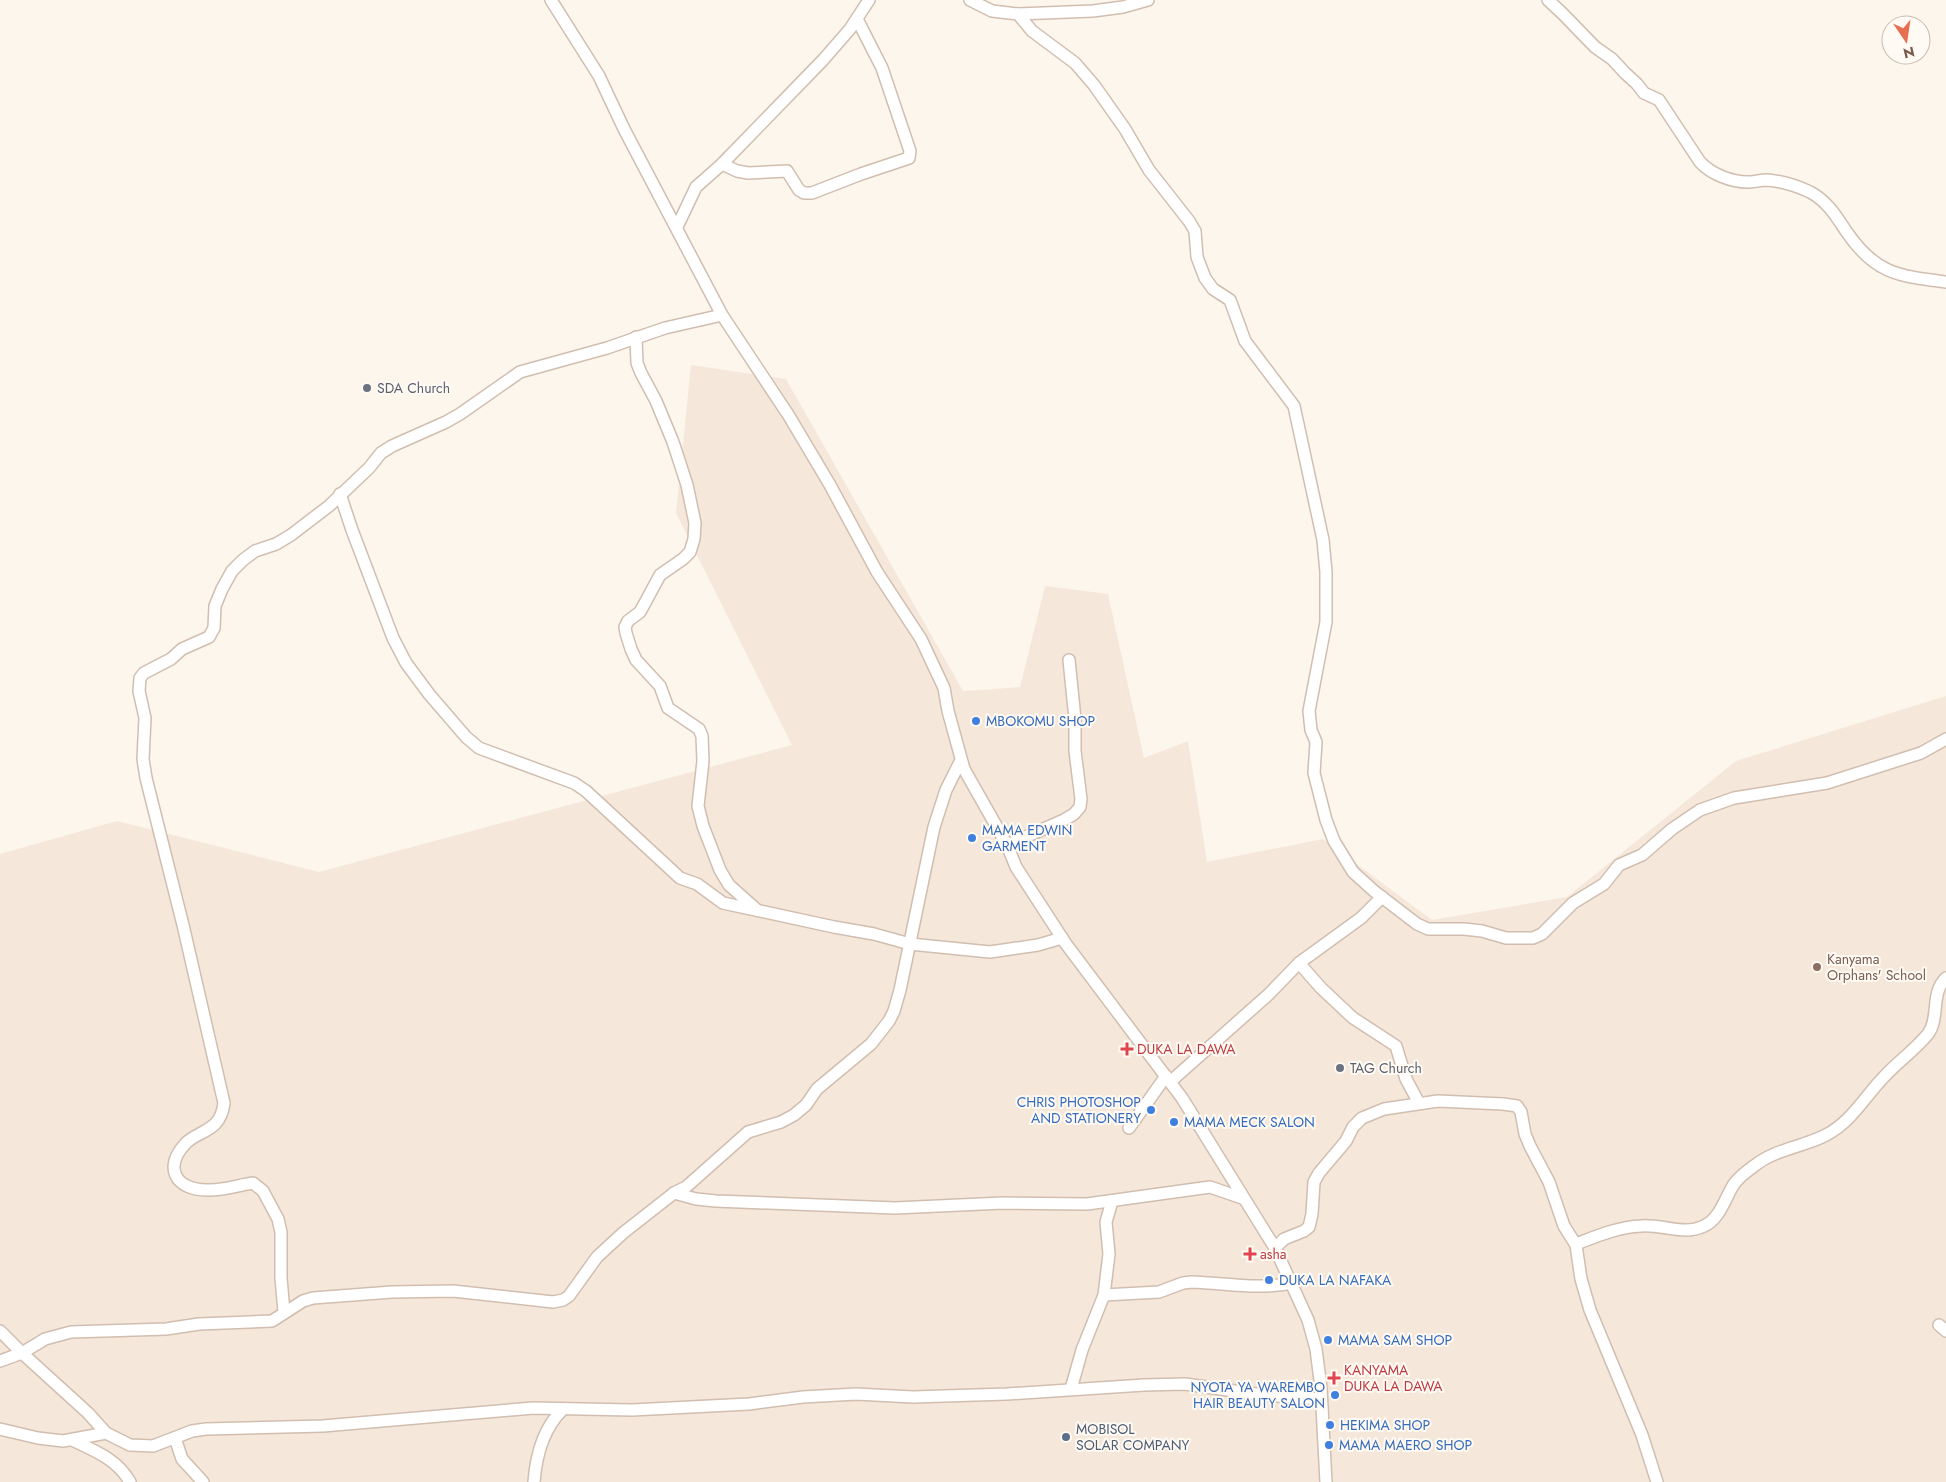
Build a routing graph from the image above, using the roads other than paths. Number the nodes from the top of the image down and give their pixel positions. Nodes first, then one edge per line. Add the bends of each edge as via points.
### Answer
1 (551, 0) edge
2 (869, 0) edge
3 (970, 0) edge
4 (1148, 0) edge
5 (1548, 0) edge
6 (1018, 14) junction
7 (857, 19) junction
8 (722, 164) junction
9 (677, 227) junction
10 (1946, 282) edge
11 (722, 314) junction
12 (636, 337) junction
13 (340, 494) junction
14 (1069, 660) dead end
15 (1946, 739) edge
16 (961, 760) junction
17 (1007, 845) junction
18 (1382, 897) junction
19 (759, 911) junction
20 (1062, 938) junction
21 (910, 944) junction
22 (1299, 963) junction
23 (1946, 978) edge
24 (1168, 1079) junction
25 (1420, 1103) junction
26 (1129, 1128) dead end
27 (674, 1193) junction
28 (1242, 1198) junction
29 (1112, 1201) junction
30 (1576, 1244) junction
31 (1275, 1248) junction
32 (1292, 1283) junction
33 (1104, 1295) junction
34 (284, 1312) junction
35 (0, 1331) edge
36 (22, 1353) junction
37 (0, 1361) edge
38 (1071, 1389) junction
39 (1321, 1399) junction
40 (562, 1410) junction
41 (0, 1429) edge
42 (106, 1433) junction
43 (175, 1438) junction
44 (72, 1439) junction
45 (130, 1482) edge
46 (203, 1482) edge
47 (534, 1482) edge
48 (1326, 1482) edge
49 (1657, 1482) edge

1 - 9 street via 599,76
2 - 7 street
3 - 6 street via 992,10
4 - 6 street via 1093,11
5 - 10 street via 1644,93 1659,100 1706,167 1733,180 1766,180 1809,192 1821,198 1852,241 1883,268 1902,276
6 - 18 street via 1032,31 1075,63 1126,129 1148,170 1195,231 1197,257 1205,278 1213,289 1230,300 1245,341 1294,406 1323,540 1326,572 1326,622 1309,712 1316,742 1314,773 1334,841 1353,872
7 - 8 street via 823,60
7 - 8 street via 882,68 910,151 909,158 807,194 799,190 786,170 748,173
8 - 9 street via 696,187
9 - 11 street
11 - 12 street
11 - 16 street via 788,416 877,572 921,639 944,688
12 - 13 street via 520,372 460,414 381,453
12 - 19 street via 640,373 673,442 695,523 690,552 660,574 640,612 628,621 626,633 636,660 660,686 668,708 699,729 702,761 698,806 702,826 729,885
13 - 19 street via 402,654 418,680 466,737 488,752 574,782 680,878 697,884 723,903
13 - 34 street via 291,535 243,560 222,589 215,606 214,628 209,636 144,673 139,684 145,718 143,759 146,778 224,1103 221,1117 214,1126 187,1142 175,1161 174,1174 176,1179 192,1188 215,1190 253,1183 263,1191 281,1232
14 - 17 street via 1080,807 1064,820
15 - 18 street via 1921,753 1828,783 1734,798 1700,810 1642,855 1619,865 1604,884 1573,904 1542,934 1533,938 1506,938 1464,928 1428,928 1417,924
16 - 17 street
16 - 21 street via 946,790 934,827
17 - 20 street via 1016,867
18 - 22 street via 1361,918
19 - 21 street
20 - 21 street via 990,952
20 - 24 street
21 - 27 street via 894,1011 871,1044 817,1089 794,1115 748,1132
22 - 24 street via 1269,994
22 - 25 street via 1353,1018 1396,1046 1406,1079
23 - 30 street via 1935,1004 1932,1028 1916,1048 1881,1080 1851,1117 1826,1135 1755,1165 1735,1182 1714,1219 1706,1225 1692,1231 1643,1226 1620,1228
24 - 26 street
24 - 28 street
25 - 30 street via 1510,1104 1519,1108 1530,1146 1544,1170 1564,1226
25 - 31 street via 1384,1108 1356,1122 1346,1142 1314,1182 1309,1227 1284,1239
27 - 29 street via 716,1201 846,1207
27 - 34 street via 597,1257 569,1296 562,1300 553,1302 453,1291 392,1292 313,1298
28 - 29 street via 1210,1186
28 - 31 street
29 - 33 street via 1106,1222 1109,1254
30 - 49 street via 1590,1310 1642,1435
31 - 32 street
32 - 33 street via 1260,1286 1192,1282 1159,1292
32 - 39 street via 1316,1349
33 - 38 street via 1082,1350
34 - 36 street via 265,1322 71,1332 45,1339
35 - 36 street
36 - 37 street
36 - 42 street
38 - 39 street via 1185,1384
38 - 40 street via 913,1397 856,1394 749,1404
39 - 48 street
40 - 43 street via 532,1408 323,1426 206,1429
40 - 47 street via 542,1441
41 - 44 street via 38,1438
42 - 43 street via 135,1447 153,1446
42 - 44 street
43 - 46 street via 182,1459
44 - 45 street via 105,1456 123,1471

